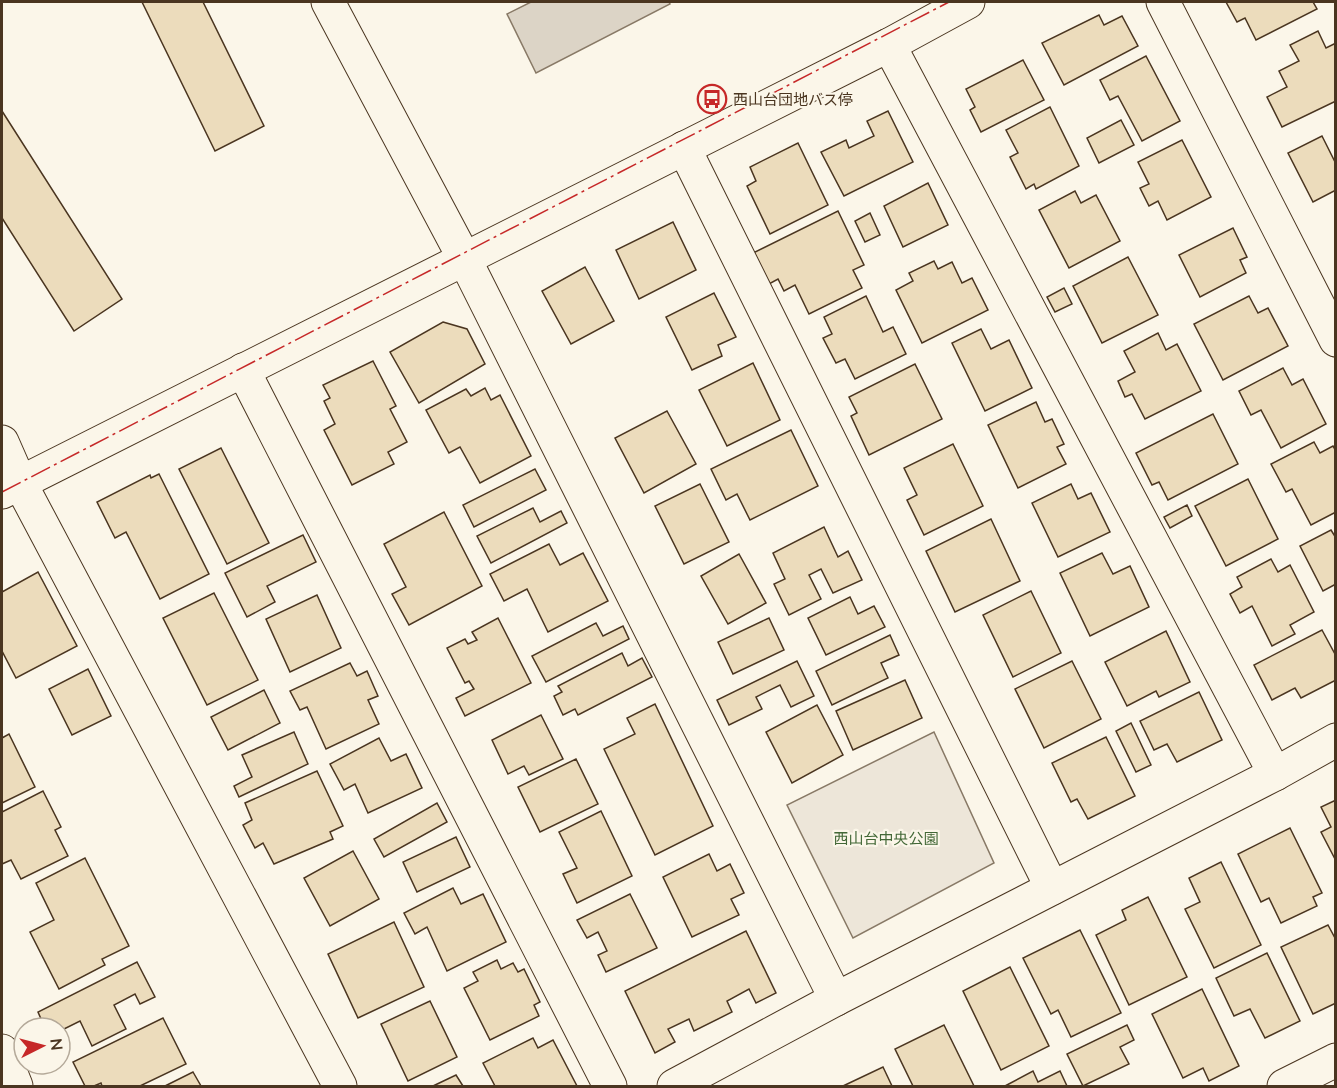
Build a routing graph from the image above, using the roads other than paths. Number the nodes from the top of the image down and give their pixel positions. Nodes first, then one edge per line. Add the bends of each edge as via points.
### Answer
1 (328, 2) edge
2 (968, 2) edge
3 (1162, 2) edge
4 (889, 45) junction
5 (684, 148) junction
6 (464, 258) junction
7 (1335, 340) edge
8 (243, 370) junction
9 (2, 442) edge
10 (11, 487) edge
11 (1335, 740) edge
12 (1275, 774) junction
13 (1052, 888) junction
14 (836, 999) junction
15 (2, 1051) edge
16 (1335, 1060) edge
17 (16, 1086) edge
18 (340, 1086) edge
19 (610, 1086) edge
20 (674, 1086) edge
21 (1284, 1086) edge

1 - 6 street
2 - 4 street
3 - 7 street
4 - 5 street
4 - 12 street
5 - 6 street
5 - 13 street
6 - 8 street
6 - 14 street
8 - 10 street
8 - 19 street
9 - 10 street
10 - 18 street
11 - 12 street
12 - 13 street
13 - 14 street
14 - 20 street
15 - 17 street
16 - 21 street

